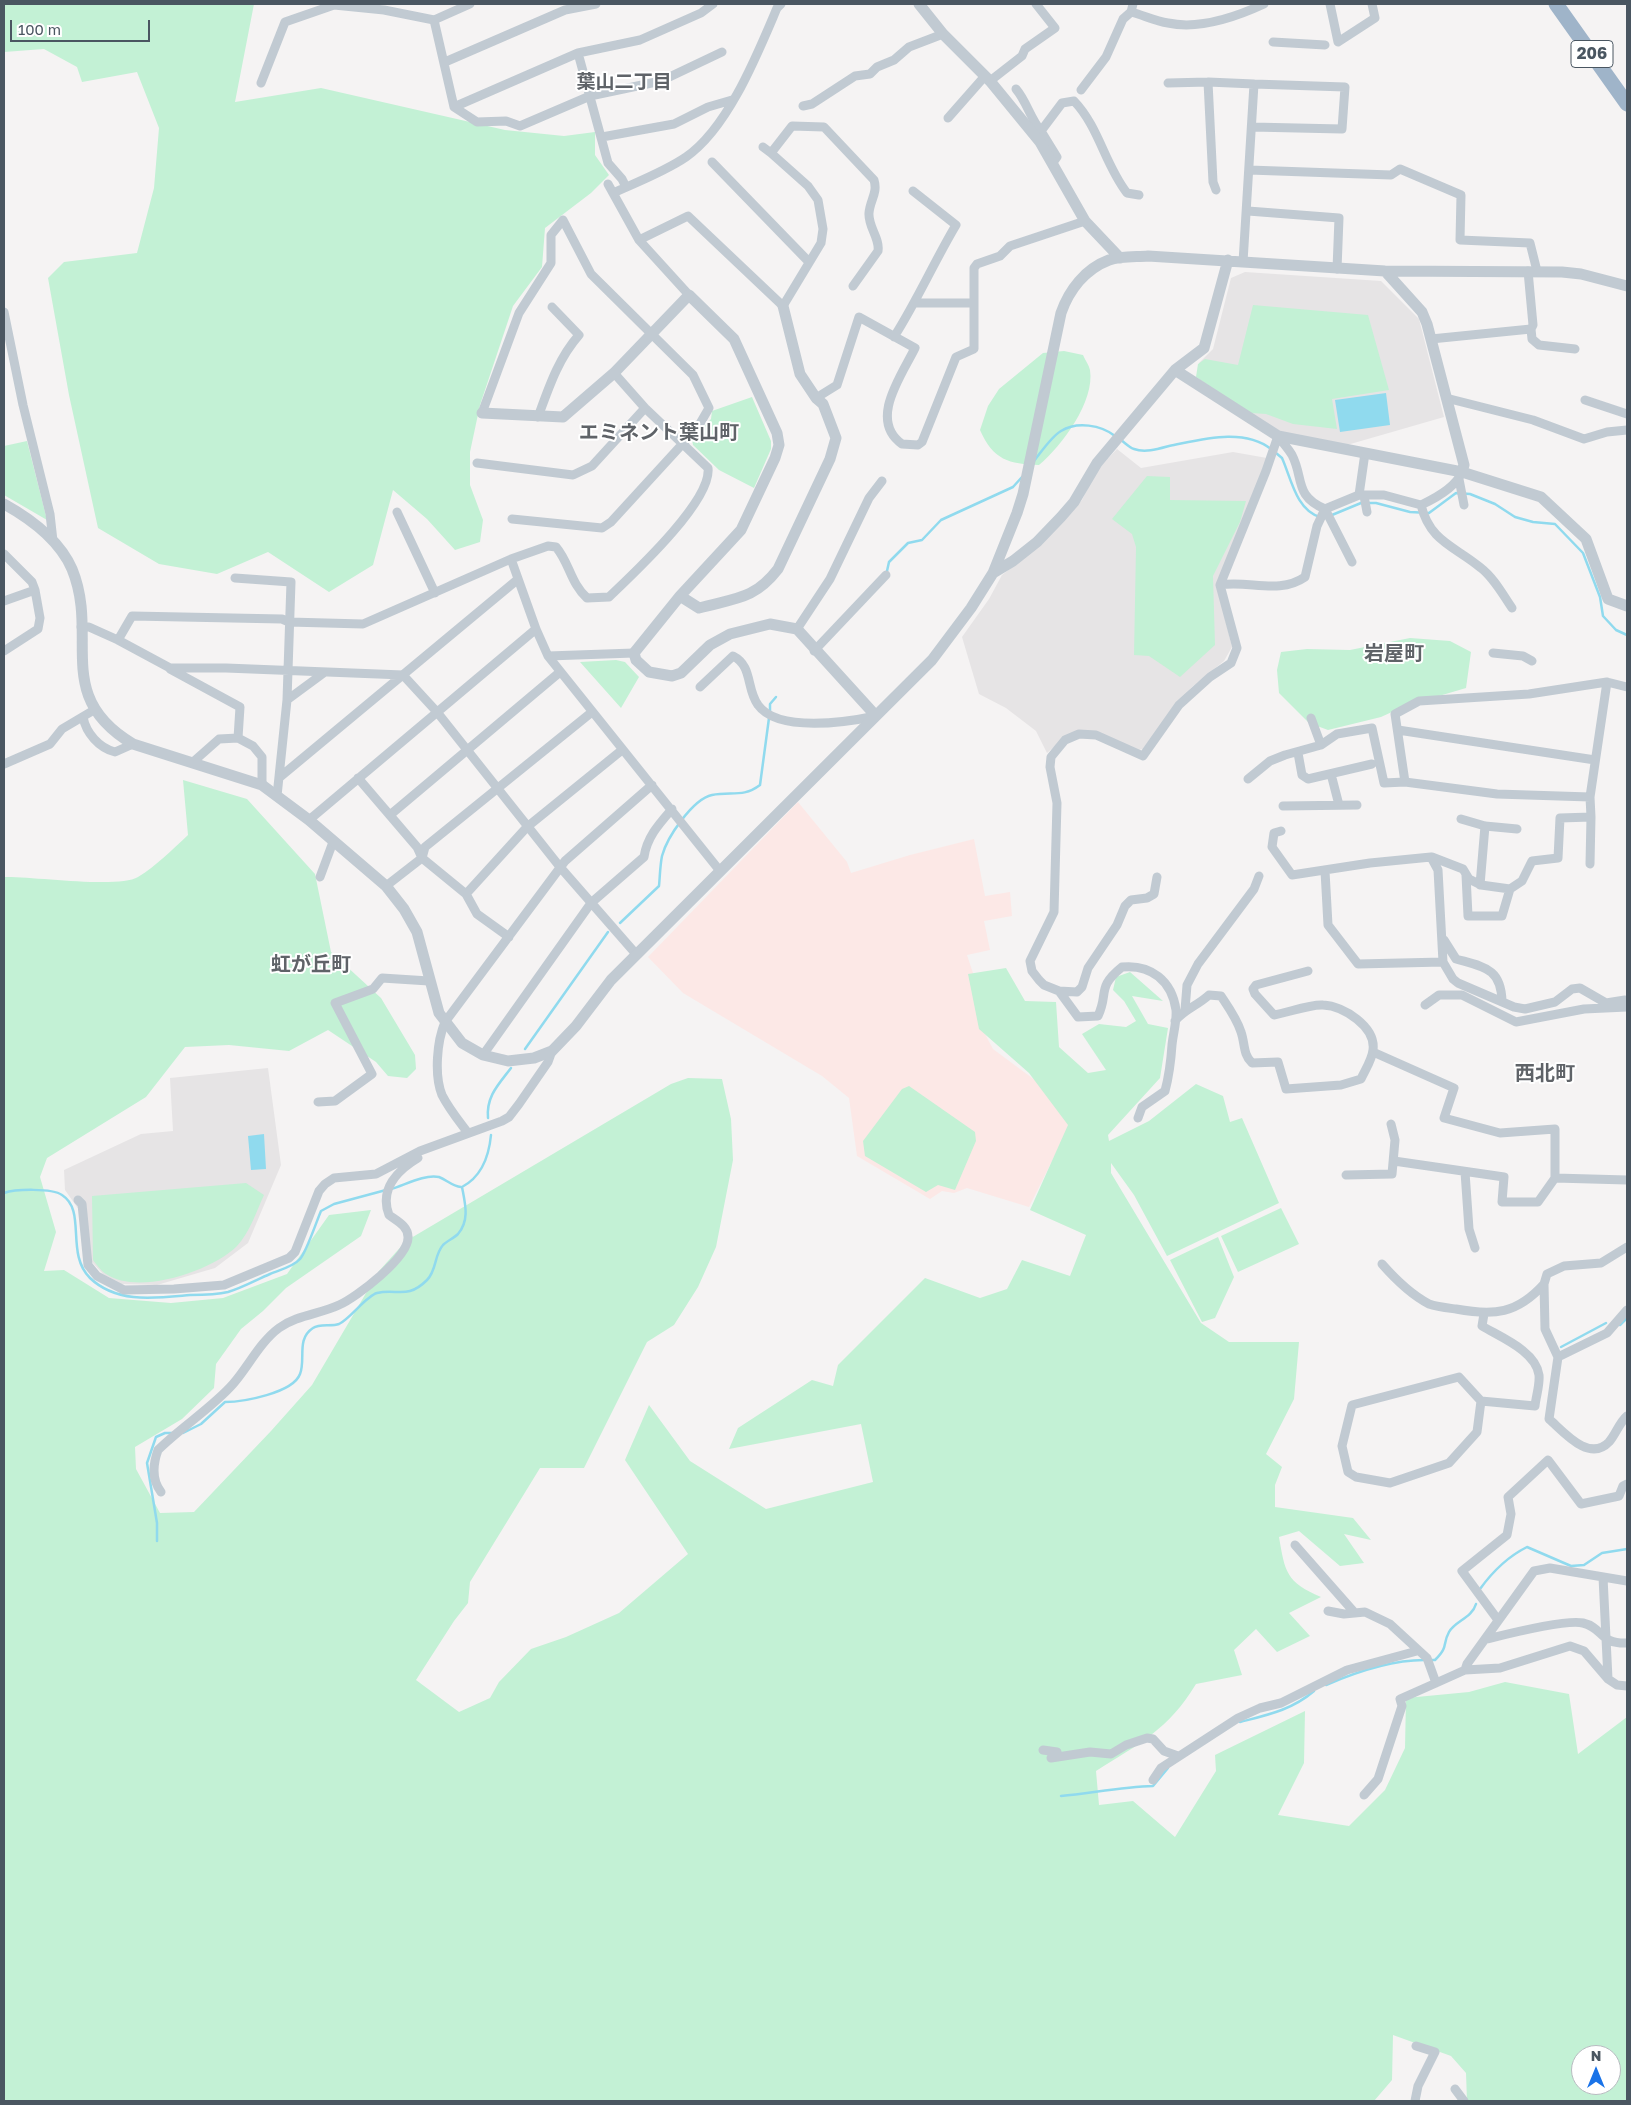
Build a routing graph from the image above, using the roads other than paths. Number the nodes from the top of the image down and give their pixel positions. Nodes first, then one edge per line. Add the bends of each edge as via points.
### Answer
1 (470, 4) edge
2 (596, 4) edge
3 (713, 4) edge
4 (781, 4) edge
5 (919, 4) edge
6 (1036, 4) edge
7 (1264, 4) edge
8 (1330, 4) edge
9 (1372, 4) edge
10 (1556, 4) edge
11 (564, 7) edge
12 (1132, 8) edge
13 (434, 20) junction
14 (943, 34) junction
15 (1273, 42) dead end
16 (1325, 45) dead end
17 (722, 52) dead end
18 (578, 53) junction
19 (445, 62) junction
20 (987, 79) junction
21 (1208, 82) junction
22 (1168, 83) dead end
23 (261, 84) dead end
24 (1254, 84) junction
25 (1016, 89) dead end
26 (1081, 90) dead end
27 (590, 96) junction
28 (732, 100) junction
29 (1627, 104) edge
30 (803, 106) dead end
31 (454, 107) junction
32 (948, 118) dead end
33 (1252, 127) junction
34 (1040, 131) junction
35 (602, 137) junction
36 (763, 147) dead end
37 (771, 153) junction
38 (712, 162) dead end
39 (1052, 164) junction
40 (1249, 170) junction
41 (608, 184) dead end
42 (626, 187) junction
43 (1216, 190) dead end
44 (913, 191) dead end
45 (613, 194) junction
46 (1139, 195) dead end
47 (1248, 211) junction
48 (1085, 221) junction
49 (639, 240) junction
50 (1120, 258) junction
51 (1228, 260) junction
52 (809, 262) junction
53 (1244, 262) junction
54 (1336, 269) junction
55 (1385, 271) junction
56 (1533, 271) junction
57 (853, 286) dead end
58 (1627, 286) edge
59 (688, 295) junction
60 (916, 303) junction
61 (974, 304) junction
62 (783, 306) junction
63 (552, 307) dead end
64 (4, 312) edge
65 (1531, 329) junction
66 (652, 332) junction
67 (894, 337) junction
68 (1431, 339) junction
69 (1575, 349) dead end
70 (1176, 370) junction
71 (614, 373) junction
72 (816, 398) junction
73 (1446, 398) junction
74 (1585, 400) dead end
75 (645, 408) junction
76 (482, 413) joint
77 (1627, 414) edge
78 (538, 417) junction
79 (1627, 430) edge
80 (1276, 440) junction
81 (683, 443) junction
82 (1365, 453) junction
83 (477, 462) dead end
84 (1461, 475) junction
85 (882, 481) dead end
86 (1362, 495) junction
87 (4, 504) edge
88 (1421, 505) junction
89 (1464, 505) dead end
90 (1325, 509) junction
91 (397, 512) dead end
92 (1367, 512) dead end
93 (512, 519) dead end
94 (53, 540) junction
95 (4, 554) edge
96 (511, 560) junction
97 (1352, 562) dead end
98 (993, 573) junction
99 (886, 575) dead end
100 (235, 578) dead end
101 (517, 580) junction
102 (1220, 585) junction
103 (35, 590) junction
104 (435, 593) junction
105 (680, 596) junction
106 (4, 601) edge
107 (1627, 606) edge
108 (1512, 608) dead end
109 (289, 622) junction
110 (81, 627) junction
111 (536, 629) junction
112 (797, 630) junction
113 (118, 640) junction
114 (4, 651) edge
115 (814, 651) junction
116 (634, 653) junction
117 (1493, 653) dead end
118 (548, 656) junction
119 (1532, 661) dead end
120 (170, 668) junction
121 (288, 671) junction
122 (325, 672) junction
123 (560, 672) junction
124 (403, 675) junction
125 (1607, 682) junction
126 (1627, 686) edge
127 (700, 687) dead end
128 (287, 700) junction
129 (94, 710) junction
130 (437, 712) junction
131 (592, 712) junction
132 (876, 716) junction
133 (83, 717) junction
134 (1311, 718) dead end
135 (1398, 730) junction
136 (238, 738) junction
137 (133, 744) junction
138 (1321, 745) junction
139 (622, 750) junction
140 (468, 751) junction
141 (1298, 753) junction
142 (1595, 760) junction
143 (193, 762) junction
144 (4, 764) edge
145 (1372, 764) dead end
146 (1331, 774) junction
147 (280, 777) junction
148 (358, 778) junction
149 (1248, 779) dead end
150 (1405, 782) junction
151 (262, 785) junction
152 (652, 785) junction
153 (497, 788) junction
154 (278, 796) junction
155 (1590, 797) junction
156 (1339, 805) junction
157 (1357, 805) dead end
158 (1282, 806) dead end
159 (672, 809) junction
160 (390, 815) junction
161 (1591, 817) junction
162 (1461, 819) dead end
163 (309, 820) junction
164 (1485, 826) junction
165 (528, 827) junction
166 (1517, 829) dead end
167 (1282, 831) dead end
168 (333, 842) junction
169 (1431, 857) junction
170 (422, 858) junction
171 (1590, 864) dead end
172 (560, 867) junction
173 (720, 871) junction
174 (1325, 871) junction
175 (1466, 875) junction
176 (1259, 876) dead end
177 (320, 877) dead end
178 (1157, 877) dead end
179 (1480, 884) junction
180 (386, 886) junction
181 (1510, 889) junction
182 (466, 894) junction
183 (592, 903) junction
184 (509, 937) junction
185 (1442, 937) junction
186 (636, 954) junction
187 (1443, 962) junction
188 (1308, 971) dead end
189 (430, 981) junction
190 (1059, 991) junction
191 (1502, 1001) junction
192 (1627, 1002) edge
193 (1425, 1005) dead end
194 (1627, 1007) edge
195 (1185, 1010) junction
196 (1175, 1021) junction
197 (445, 1022) junction
198 (552, 1051) junction
199 (1373, 1052) junction
200 (483, 1055) junction
201 (318, 1102) dead end
202 (1138, 1118) dead end
203 (1391, 1124) dead end
204 (468, 1133) junction
205 (420, 1151) junction
206 (1394, 1161) junction
207 (1464, 1172) junction
208 (1346, 1176) dead end
209 (1555, 1178) junction
210 (1627, 1180) edge
211 (78, 1200) dead end
212 (1627, 1247) edge
213 (1475, 1248) dead end
214 (1382, 1264) dead end
215 (1544, 1284) junction
216 (1627, 1310) edge
217 (1484, 1314) junction
218 (1558, 1357) junction
219 (1482, 1401) junction
220 (1627, 1416) edge
221 (1627, 1484) edge
222 (161, 1492) dead end
223 (1295, 1545) dead end
224 (1603, 1577) junction
225 (1627, 1581) edge
226 (1328, 1611) dead end
227 (1354, 1612) junction
228 (1498, 1620) junction
229 (1487, 1639) junction
230 (1606, 1640) junction
231 (1627, 1643) edge
232 (1417, 1651) junction
233 (1465, 1670) junction
234 (1608, 1679) junction
235 (1436, 1683) junction
236 (1627, 1686) edge
237 (1043, 1750) dead end
238 (1178, 1756) junction
239 (1153, 1780) dead end
240 (1364, 1795) dead end
241 (1416, 2046) dead end
242 (1455, 2089) dead end
243 (1415, 2101) edge
244 (1464, 2101) edge

1 - 13 street
2 - 11 street
3 - 18 street via 701,13 640,40
4 - 28 street
5 - 14 street
6 - 20 street via 1055,28 1024,49 1022,56
7 - 12 street via 1238,16 1200,24 1169,24
8 - 9 street via 1338,42 1375,18
10 - 29 highway, 206
11 - 19 street
12 - 26 street via 1122,19 1106,57
13 - 19 street
13 - 23 street via 334,5 285,22
14 - 20 street
14 - 30 street via 909,47 870,74 855,76 812,104
15 - 16 street
17 - 27 street via 661,81
18 - 27 street
18 - 31 street
19 - 31 street
20 - 32 street
20 - 39 street via 1040,142
21 - 22 street
21 - 24 street
21 - 43 street
24 - 33 street
24 - 33 street via 1345,87 1342,129
25 - 34 street via 1026,100 1033,122
27 - 31 street via 520,126 506,121 477,122
27 - 35 street
28 - 35 street via 715,104 674,124
28 - 42 street via 718,125 686,157
33 - 40 street
34 - 39 street via 1057,157
34 - 46 street via 1062,103 1074,100 1094,128 1119,183 1127,193
35 - 42 street via 608,163
36 - 37 street
37 - 52 street via 808,186 818,200 823,229 821,243
37 - 57 street via 792,126 824,127 874,180 877,188 869,213 879,244 878,251
38 - 52 street
39 - 48 street
40 - 47 street
40 - 56 street via 1391,175 1400,169 1461,195 1460,240 1530,243
41 - 45 street
42 - 45 street
44 - 60 street via 956,225 933,263
45 - 49 street
47 - 53 street
47 - 54 street via 1339,218
48 - 50 street
48 - 61 street via 1010,246 1000,256 978,264 974,268
49 - 59 street
49 - 62 street via 688,216
50 - 51 street via 1148,256
50 - 98 street via 1098,266 1077,282 1067,296 1018,513
51 - 53 street
51 - 70 street via 1204,348
52 - 62 street
53 - 54 street
54 - 55 street
55 - 56 street
55 - 68 street via 1422,312
56 - 58 street via 1581,274
56 - 65 street
59 - 66 street
59 - 105 street via 734,339 779,444 741,530
60 - 61 street
60 - 67 street
61 - 67 street via 974,349 956,357 927,435 918,444 897,441 886,422 886,413 915,348
62 - 72 street via 800,374
63 - 78 street via 579,335 556,369
64 - 94 street via 50,514
65 - 68 street
65 - 69 street via 1532,339 1539,345
66 - 71 street
66 - 76 street via 592,274 563,220 551,235 551,262 519,313
66 - 81 street via 693,374 709,408
67 - 72 street via 859,317 837,385
68 - 73 street
70 - 80 street
70 - 98 street via 1097,463 1061,517 1037,542
71 - 75 street
71 - 78 street via 563,417
72 - 105 street via 823,404 836,438 830,459 778,569 753,594 699,608
73 - 79 street via 1533,420 1584,439 1618,429
73 - 84 street via 1464,465
74 - 77 street
75 - 81 street
75 - 83 street via 592,466 574,475
76 - 78 street
80 - 82 street
80 - 90 street via 1292,455 1300,483 1311,503
80 - 102 street
81 - 93 street via 602,528
81 - 96 street via 708,468 709,475 702,492 694,506 652,554 609,597 587,598 556,547 548,546
82 - 84 street
82 - 86 street
84 - 88 street via 1434,499
84 - 89 street
84 - 107 street via 1542,497 1586,539 1608,599
85 - 112 street via 869,498 830,579
86 - 88 street via 1384,495
86 - 90 street
86 - 92 street
87 - 94 street
88 - 108 street via 1425,522 1442,541 1483,569
90 - 97 street
90 - 102 street via 1317,526 1304,577 1288,586
91 - 104 street
94 - 110 street via 71,568 78,587
95 - 103 street via 32,582
96 - 101 street
96 - 104 street
98 - 132 street via 972,608 932,660
99 - 115 street
100 - 109 street via 291,582
101 - 111 street
101 - 124 street
102 - 190 street via 1237,648 1230,663 1179,705 1143,756 1096,735 1079,734 1065,740 1051,758 1057,803 1054,912 1030,962 1038,980
103 - 106 street
103 - 114 street via 40,618 38,628
104 - 109 street via 363,624
105 - 116 street
109 - 113 street via 132,616
109 - 121 street
110 - 113 street via 89,627
110 - 129 street via 83,683
111 - 118 street
111 - 130 street
112 - 115 street
112 - 116 street via 770,624 730,634 710,645 681,673 672,676 649,672 636,660
113 - 120 street
115 - 132 street
116 - 118 street
117 - 119 street via 1523,656
118 - 123 street
120 - 121 street
120 - 136 street via 240,707
121 - 122 street
121 - 128 street
122 - 124 street
122 - 128 street
123 - 131 street
123 - 140 street
124 - 130 street
124 - 147 street
125 - 126 street
125 - 135 street via 1528,694 1419,700 1395,714
125 - 142 street
127 - 132 street via 733,656 745,666 755,699 764,710 775,716 789,721 823,724
128 - 147 street
129 - 133 street
129 - 137 street via 117,735
130 - 140 street
130 - 148 street
131 - 139 street
131 - 153 street
132 - 173 street
133 - 137 street via 85,726 100,746 115,752
133 - 144 street via 62,729 50,744
134 - 138 street
135 - 142 street
135 - 150 street
136 - 143 street via 219,739
136 - 151 street via 253,746 262,757
137 - 143 street
138 - 141 street
138 - 150 street via 1337,734 1372,728 1384,783
139 - 152 street
139 - 165 street
140 - 153 street
140 - 160 street
141 - 146 street via 1302,775 1308,779
141 - 149 street via 1270,761
142 - 155 street
143 - 151 street
145 - 146 street
146 - 156 street
147 - 154 street
148 - 160 street
148 - 163 street
150 - 155 street via 1524,796
151 - 154 street
152 - 159 street
152 - 172 street
153 - 165 street
153 - 170 street via 425,846
154 - 163 street
155 - 161 street
156 - 157 street
156 - 158 street
159 - 173 street
159 - 183 street via 652,834 644,857
160 - 170 street
161 - 171 street
161 - 181 street via 1560,818 1558,858 1532,861 1522,881
162 - 164 street
163 - 168 street
164 - 166 street
164 - 179 street
165 - 172 street
165 - 182 street
167 - 174 street via 1274,833 1272,847 1292,875
168 - 177 street
168 - 180 street
169 - 174 street
169 - 175 street via 1463,868
169 - 185 street via 1438,870
170 - 180 street
170 - 182 street
172 - 183 street
172 - 184 street
173 - 186 street
174 - 187 street via 1328,924 1358,964
175 - 179 street
175 - 181 street via 1468,916 1502,916
176 - 195 street via 1254,889 1198,964 1187,985
178 - 190 street via 1154,894 1130,900 1125,906 1117,926 1088,968 1082,987 1076,992
179 - 181 street
180 - 189 street via 417,932
182 - 184 street via 477,914
183 - 186 street
183 - 200 street
184 - 197 street
185 - 187 street
185 - 191 street via 1456,960 1490,970 1496,976 1502,987
186 - 198 street
187 - 191 street via 1458,983
188 - 199 street via 1256,985 1255,994 1274,1016 1323,1005 1357,1018 1366,1027 1373,1042
189 - 197 street via 439,1013
189 - 201 street via 382,978 373,989 335,1003 372,1074 335,1101
190 - 196 street via 1078,1017 1091,1018 1098,1016 1101,1009 1104,986 1122,967 1152,971 1171,989
191 - 192 street via 1525,1009 1556,1002 1572,989 1580,988 1606,1003
193 - 194 street via 1439,995 1462,996 1516,1022 1584,1009
195 - 196 street
195 - 199 street via 1196,1007 1209,995 1221,996 1242,1032 1247,1058 1252,1063 1278,1062 1286,1089 1341,1085 1361,1079
196 - 202 street via 1165,1091 1142,1107
197 - 200 street via 462,1043
197 - 204 street via 440,1035 442,1093
198 - 200 street via 534,1058 508,1061
198 - 204 street via 548,1062 509,1117
199 - 209 street via 1454,1088 1444,1118 1500,1133 1555,1129
203 - 206 street via 1395,1140
204 - 205 street
205 - 211 street via 376,1174 334,1178 319,1191 295,1252 289,1258 224,1285 124,1290 97,1276 88,1265 82,1204
205 - 222 street via 419,1158 401,1168 388,1196 389,1215 401,1224 408,1236 407,1245 389,1268 361,1292 339,1305 278,1328 232,1386 158,1450 153,1476
206 - 207 street
206 - 208 street via 1392,1174
207 - 209 street via 1504,1177 1502,1202 1538,1202
207 - 213 street via 1469,1229
209 - 210 street
212 - 215 street via 1601,1263 1564,1266 1547,1274
214 - 217 street via 1401,1285 1431,1305
215 - 217 street via 1520,1305
215 - 218 street via 1545,1329
216 - 218 street via 1607,1333
217 - 219 street via 1482,1326 1523,1351 1536,1365 1539,1376 1535,1406
218 - 220 street via 1549,1418 1570,1438 1594,1449 1608,1443
219 - 219 street via 1477,1432 1449,1463 1390,1483 1356,1477 1348,1472 1342,1446 1352,1405 1459,1377
221 - 228 street via 1619,1496 1581,1504 1548,1460 1508,1497 1511,1514 1507,1535 1462,1571
223 - 227 street
224 - 225 street
224 - 228 street via 1540,1568 1534,1571
224 - 230 street
226 - 227 street
227 - 232 street via 1365,1612 1390,1624
228 - 229 street
229 - 230 street via 1582,1623 1594,1628
229 - 233 street via 1466,1664
230 - 231 street
230 - 234 street
232 - 235 street via 1427,1658
232 - 238 street via 1347,1670 1281,1703 1260,1708
233 - 234 street via 1500,1668 1570,1646 1584,1651
233 - 235 street
234 - 236 street via 1617,1685
235 - 240 street via 1400,1699 1402,1706 1378,1779
237 - 238 street via 1057,1752 1051,1758 1090,1752 1111,1754 1147,1738 1153,1739 1164,1751
238 - 239 street via 1161,1768
241 - 243 street via 1434,2052 1418,2086
242 - 244 street

